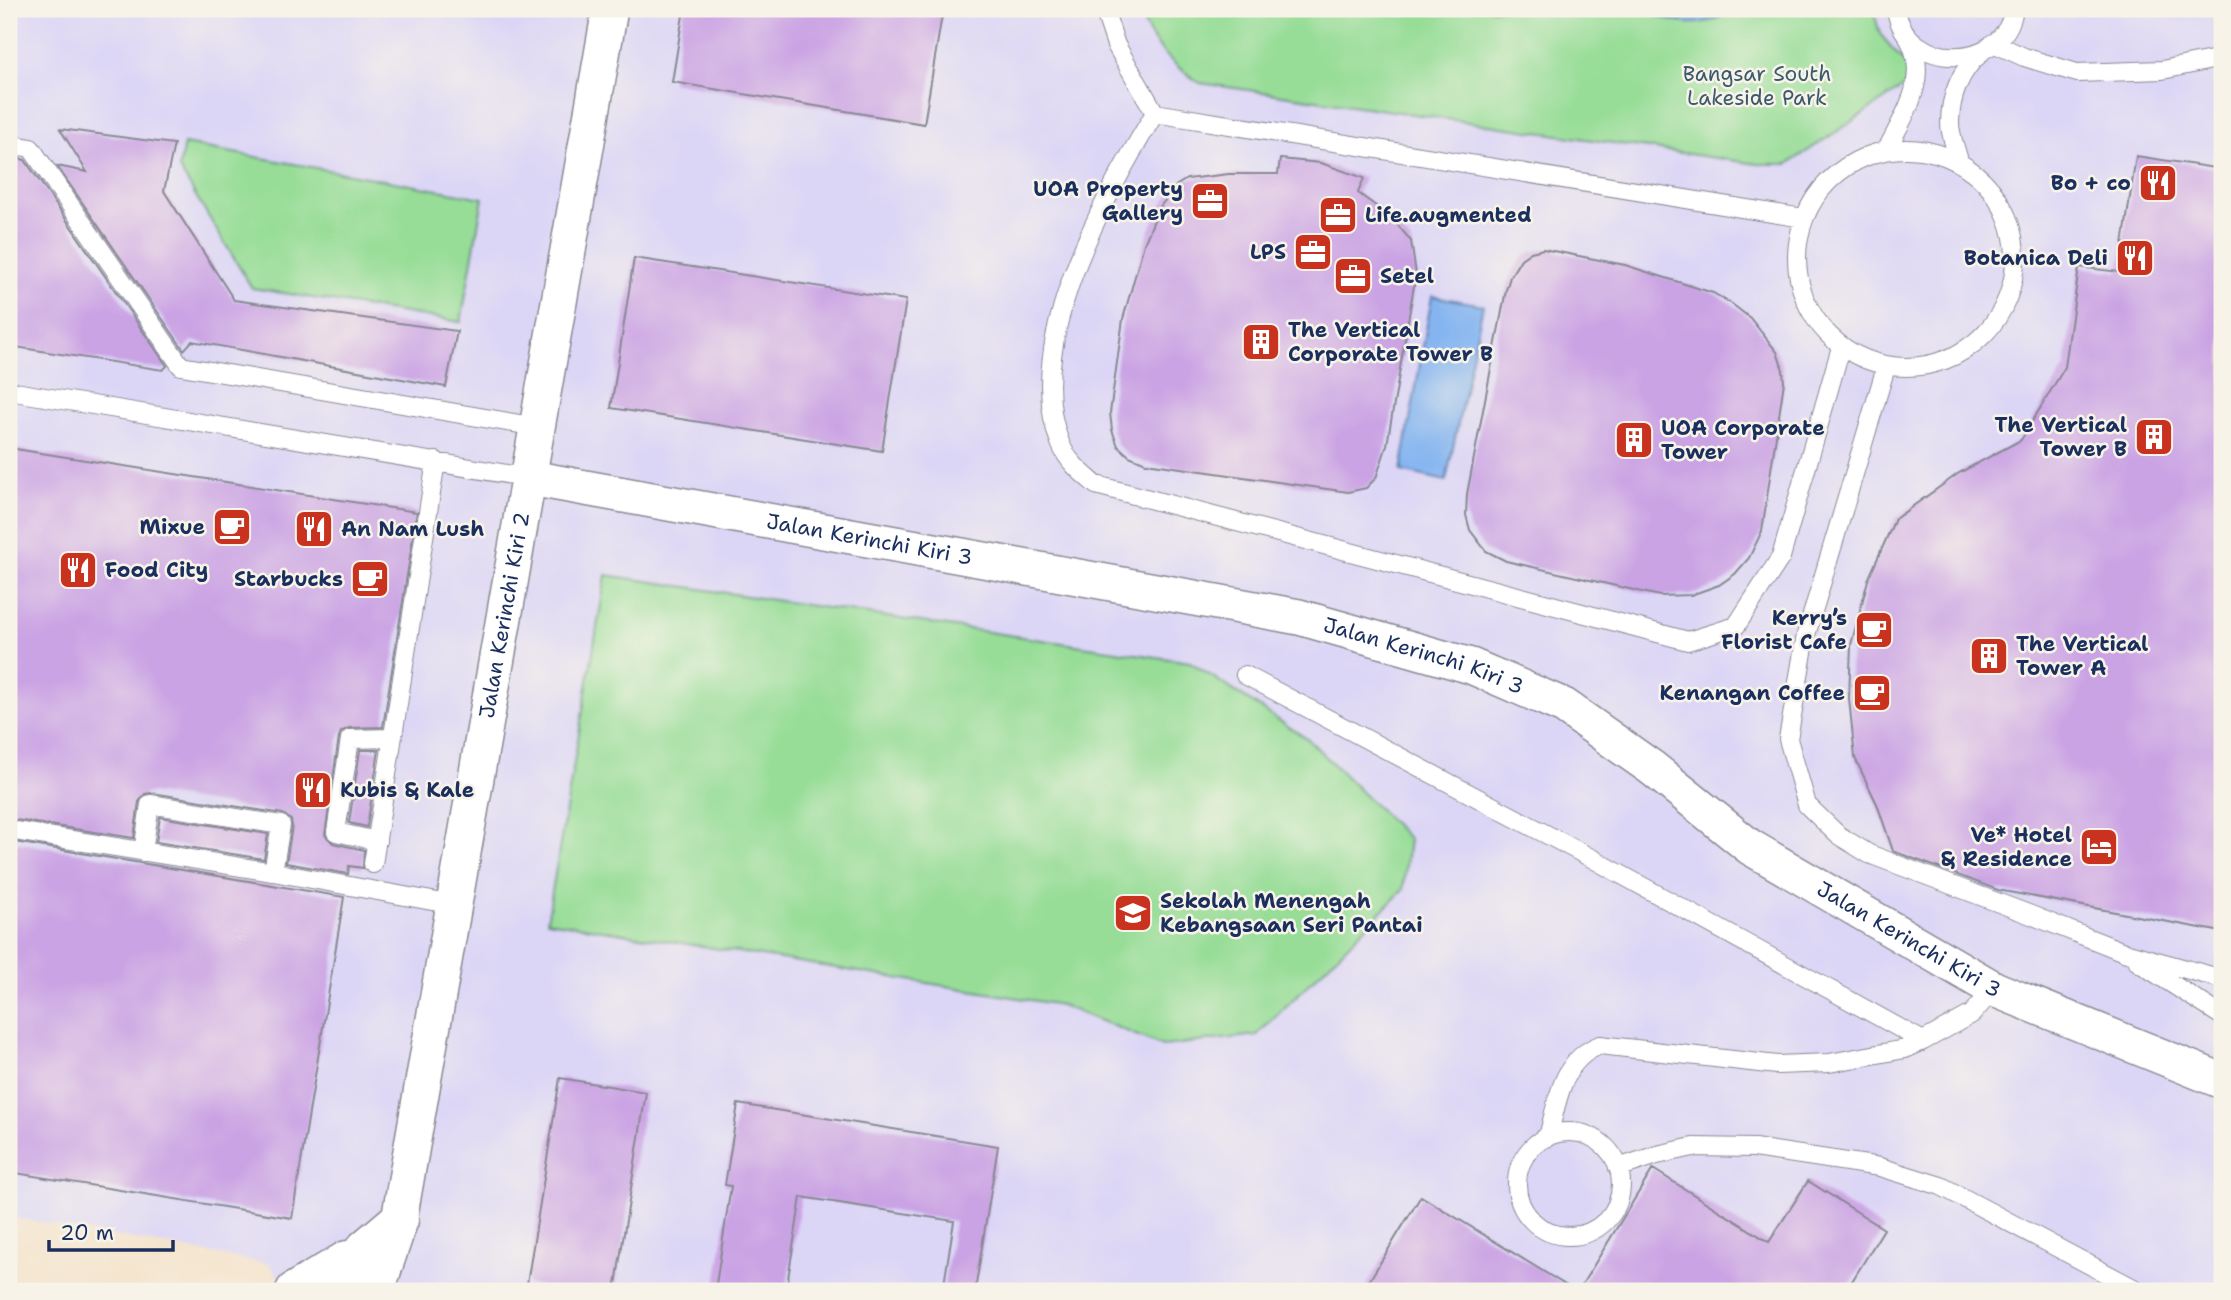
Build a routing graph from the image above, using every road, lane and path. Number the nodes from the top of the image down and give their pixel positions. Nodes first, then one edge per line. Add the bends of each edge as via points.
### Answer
1 (610, 9) edge
2 (1104, 9) edge
3 (1896, 9) edge
4 (2014, 9) edge
5 (1908, 35) junction
6 (1988, 47) junction
7 (2222, 58) edge
8 (1155, 113) junction
9 (9, 144) edge
10 (1887, 149) junction
11 (1959, 161) junction
12 (1803, 218) junction
13 (1841, 347) junction
14 (1886, 367) junction
15 (9, 391) edge
16 (537, 427) junction
17 (436, 461) junction
18 (530, 478) junction
19 (1245, 675) dead end
20 (392, 738) junction
21 (9, 830) edge
22 (377, 841) junction
23 (143, 852) junction
24 (373, 864) dead end
25 (273, 872) junction
26 (454, 905) junction
27 (2124, 952) junction
28 (2222, 979) edge
29 (1994, 989) junction
30 (2222, 1016) edge
31 (1923, 1041) junction
32 (2222, 1081) edge
33 (1548, 1137) junction
34 (1618, 1168) junction
35 (399, 1220) joint
36 (380, 1265) edge
37 (295, 1291) edge
38 (329, 1291) edge
39 (375, 1291) edge
40 (2139, 1291) edge

1 - 16 street, Jalan Kerinchi Kiri 2
2 - 8 lane via 1116,45
3 - 5 lane
4 - 6 lane via 2006,31
5 - 6 lane via 1934,54 1950,57 1967,57
5 - 10 lane via 1916,51 1918,75 1913,100
6 - 7 lane via 2077,73 2162,70
6 - 11 lane via 1970,62 1953,102 1950,125
8 - 12 lane
8 - 13 lane via 1103,205 1055,331 1051,413 1062,447 1075,467 1096,485 1688,641 1736,626 1781,557
9 - 16 lane via 31,148 181,366
10 - 11 lane via 1924,149
10 - 12 lane via 1852,162 1823,186
11 - 14 lane via 1988,184 2007,215 2016,251 2012,288 1999,318 1978,342 1950,360 1918,368
12 - 13 lane via 1796,250 1799,285 1812,315
13 - 14 lane
14 - 27 lane via 1806,635 1788,739 1807,805 1838,835 1869,854
15 - 17 lane
16 - 18 street, Jalan Kerinchi Kiri 2
17 - 18 lane
17 - 20 lane
18 - 26 street, Jalan Kerinchi Kiri 2
18 - 29 street, Jalan Kerinchi Kiri 3 via 1065,567 1299,617 1500,671 1564,706 1652,768 1750,847
19 - 31 lane
20 - 22 lane
20 - 22 lane via 350,739 336,832
21 - 23 lane
22 - 24 lane
23 - 25 lane
23 - 25 lane via 150,804 281,825
25 - 26 lane
26 - 35 street, Jalan Kerinchi Kiri 2
27 - 28 lane
27 - 30 lane
29 - 31 lane via 1972,1014
29 - 32 street, Jalan Kerinchi Kiri 3
31 - 33 lane via 1905,1049 1829,1063 1777,1065 1600,1045 1587,1050 1569,1069
33 - 34 lane via 1582,1134 1604,1147
33 - 34 lane via 1523,1159 1517,1192 1533,1223 1547,1232 1563,1237 1597,1228 1617,1202
34 - 40 lane via 1693,1147 1754,1148 1880,1167 1941,1186
35 - 36 street
36 - 37 street
36 - 38 street
36 - 39 street

